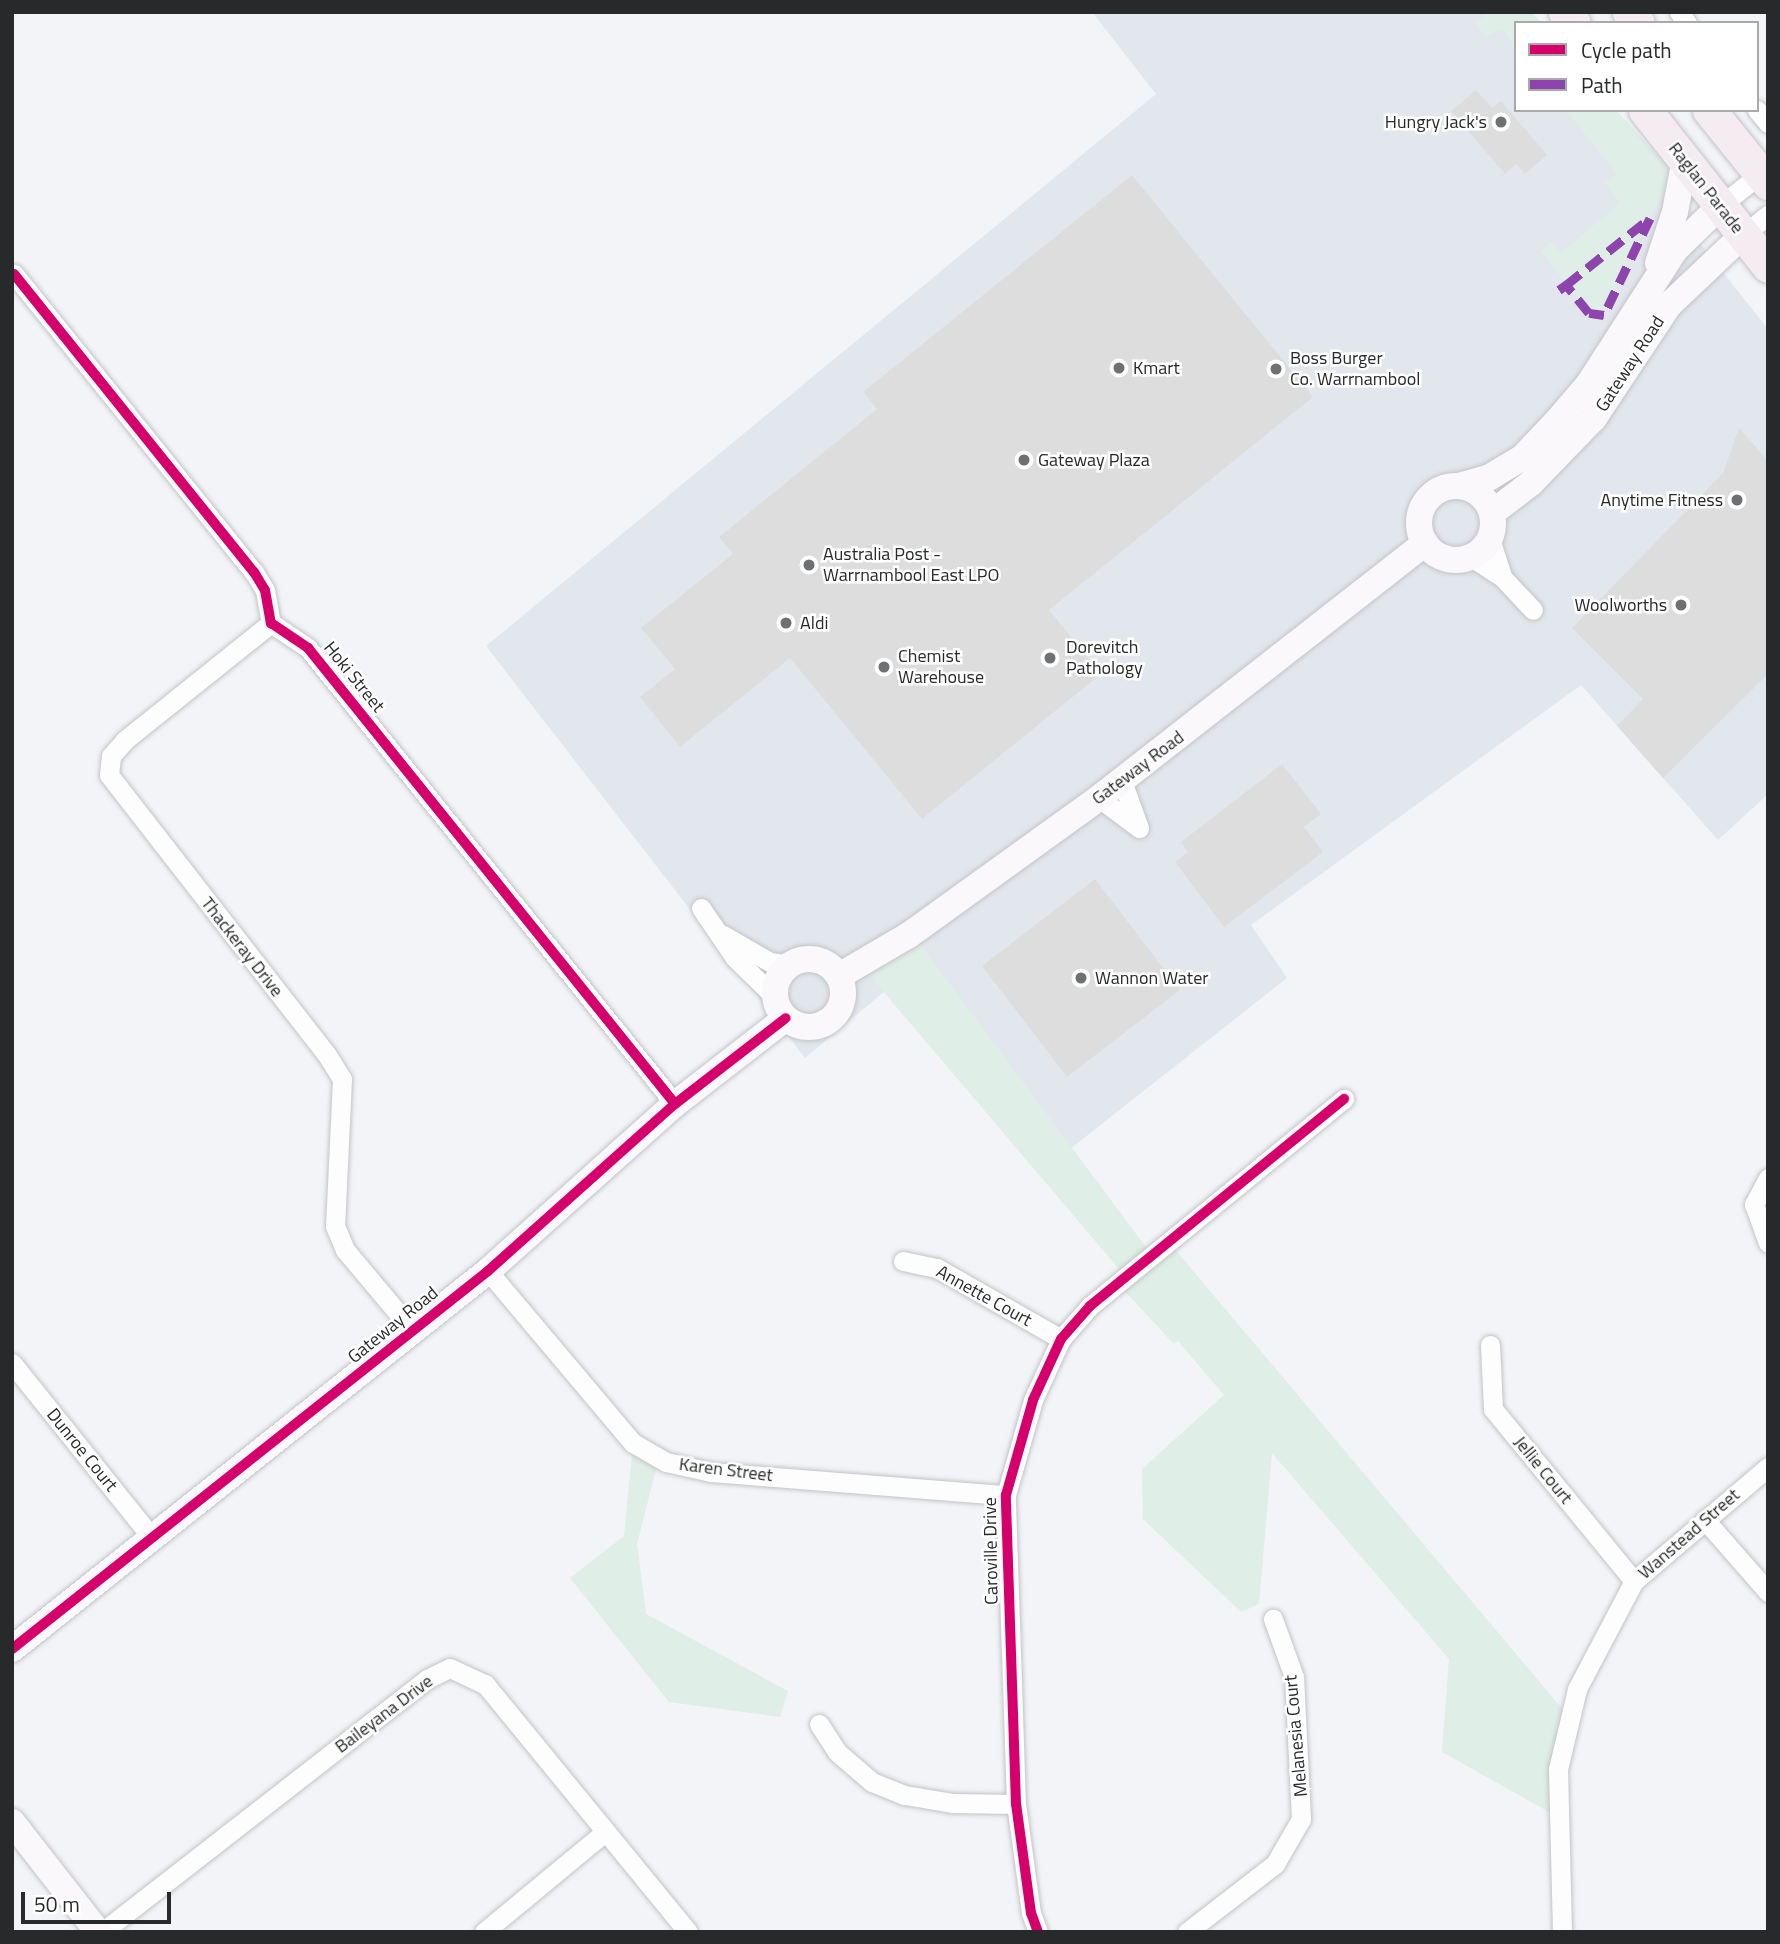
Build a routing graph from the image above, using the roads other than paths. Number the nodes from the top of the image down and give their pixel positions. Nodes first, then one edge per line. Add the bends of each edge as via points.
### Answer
1 (1647, 112) edge
2 (1711, 112) edge
3 (1685, 159) junction
4 (1764, 178) edge
5 (1720, 206) junction
6 (1755, 225) edge
7 (1768, 266) edge
8 (14, 274) edge
9 (1650, 285) junction
10 (1459, 486) junction
11 (1491, 526) junction
12 (1425, 543) junction
13 (1471, 557) junction
14 (1502, 577) junction
15 (1533, 610) dead end
16 (271, 623) junction
17 (1122, 781) junction
18 (1099, 798) junction
19 (701, 908) dead end
20 (716, 931) junction
21 (789, 965) junction
22 (839, 976) junction
23 (781, 1007) junction
24 (1344, 1099) dead end
25 (675, 1104) junction
26 (1768, 1178) edge
27 (1768, 1243) edge
28 (904, 1261) dead end
29 (488, 1271) junction
30 (413, 1331) junction
31 (1061, 1339) junction
32 (1490, 1345) dead end
33 (12, 1363) edge
34 (1768, 1466) edge
35 (1006, 1495) junction
36 (1705, 1520) junction
37 (152, 1538) junction
38 (1634, 1581) junction
39 (1768, 1592) edge
40 (1273, 1619) dead end
41 (12, 1649) edge
42 (819, 1724) dead end
43 (1016, 1804) junction
44 (12, 1822) edge
45 (605, 1832) junction
46 (100, 1932) edge
47 (484, 1932) edge
48 (688, 1932) edge
49 (1038, 1932) edge
50 (1187, 1932) edge
51 (1562, 1932) edge

1 - 3 highway, Raglan Parade
2 - 4 highway
3 - 5 highway, Raglan Parade
3 - 9 street, Gateway Road via 1675,212
4 - 5 street, Gateway Road
5 - 6 highway, Raglan Parade
5 - 9 street, Gateway Road via 1675,250
6 - 7 highway, Raglan Parade
6 - 11 street, Gateway Road via 1670,305 1594,418
8 - 16 street via 254,572 265,590
9 - 10 street, Gateway Road via 1588,385 1523,457 1490,477
10 - 11 street via 1485,500
10 - 12 street via 1435,492 1427,500 1419,521
11 - 13 street
11 - 14 street
12 - 13 street via 1446,558
12 - 17 street, Gateway Road
13 - 14 street
14 - 15 street
16 - 25 street, Hoki Street via 308,648
16 - 30 street, Thackeray Drive via 125,740 111,756 109,775 342,1079 335,1226 345,1250
17 - 18 street, Gateway Road
17 - 18 street via 1139,828
18 - 22 street, Gateway Road via 909,935
19 - 20 street
20 - 21 street via 770,962
20 - 23 street
21 - 22 street via 804,959 821,960
21 - 23 street via 778,979
22 - 23 street via 841,1004 830,1020 803,1026
23 - 25 street, Gateway Road
24 - 31 street, Caroville Drive via 1142,1261
25 - 29 street, Gateway Road
26 - 27 street via 1754,1204
28 - 31 street, Annette Court via 937,1268
29 - 30 street, Gateway Road
29 - 35 street, Karen Street via 633,1443 666,1462 711,1472
30 - 37 street, Gateway Road
31 - 35 street, Caroville Drive via 1033,1400
32 - 38 street, Jellie Court via 1493,1409
33 - 37 street, Dunroe Court
34 - 36 street, Wanstead Street
35 - 43 street, Caroville Drive
36 - 38 street, Wanstead Street
36 - 39 street
37 - 41 street, Gateway Road
38 - 51 street, Wanstead Street via 1577,1689 1558,1769
40 - 50 street, Melanesia Court via 1294,1677 1301,1819 1275,1864
42 - 43 street via 837,1752 872,1782 905,1796 953,1803
43 - 49 street, Caroville Drive via 1031,1913
44 - 46 street
45 - 46 street, Baileyana Drive via 485,1684 450,1668 427,1679
45 - 47 street
45 - 48 street, Baileyana Drive

